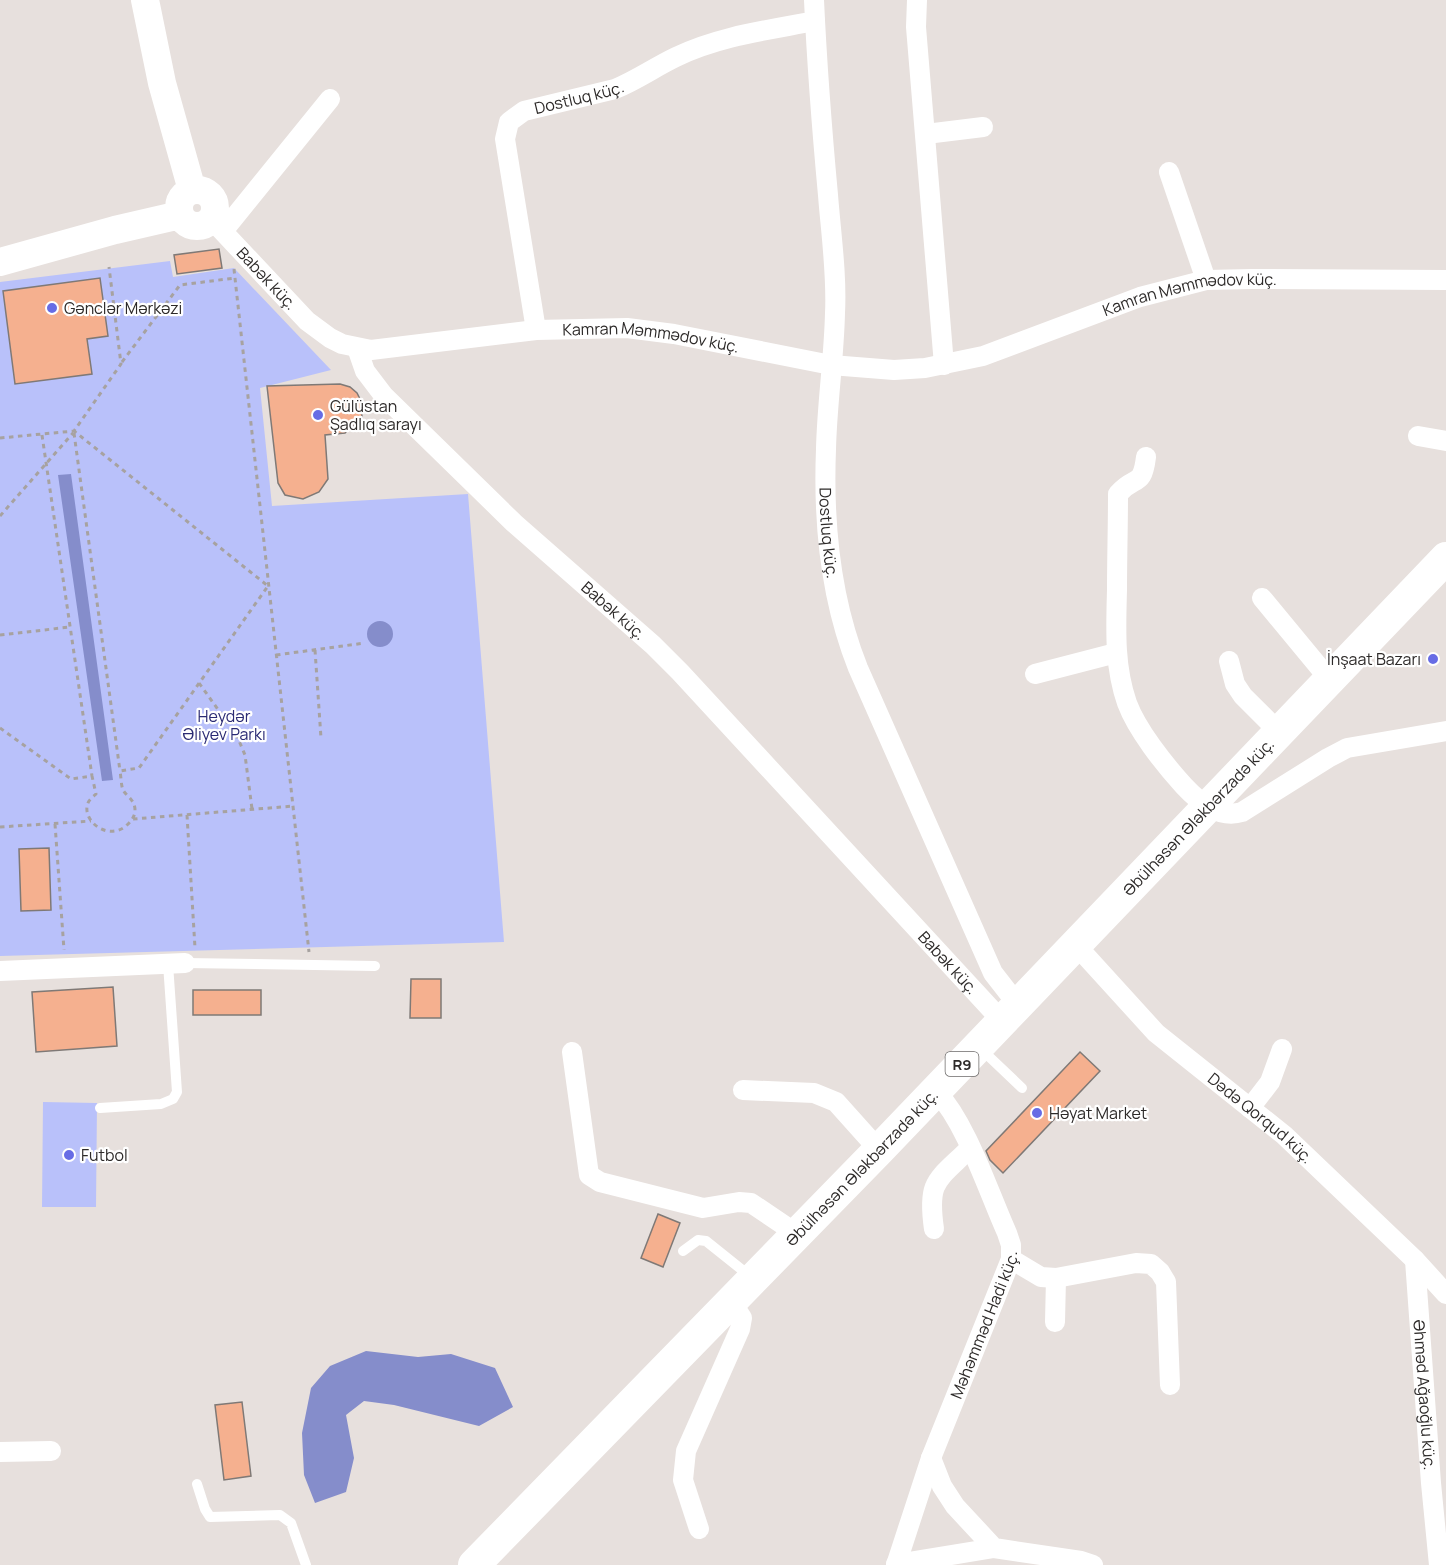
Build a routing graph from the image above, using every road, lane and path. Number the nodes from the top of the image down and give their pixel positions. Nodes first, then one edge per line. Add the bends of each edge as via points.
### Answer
1 (145, 0) edge
2 (814, 0) edge
3 (917, 0) edge
4 (815, 21) junction
5 (330, 99) dead end
6 (983, 127) dead end
7 (926, 134) junction
8 (1169, 172) dead end
9 (192, 190) junction
10 (180, 215) junction
11 (218, 225) junction
12 (0, 262) edge
13 (109, 267) dead end
14 (234, 268) dead end
15 (235, 278) junction
16 (1206, 280) junction
17 (1446, 280) edge
18 (537, 330) junction
19 (357, 348) junction
20 (121, 364) junction
21 (831, 365) junction
22 (944, 366) junction
23 (74, 431) junction
24 (42, 435) junction
25 (1418, 436) dead end
26 (0, 438) edge
27 (1446, 441) edge
28 (1146, 458) dead end
29 (45, 462) junction
30 (0, 516) edge
31 (1446, 558) edge
32 (268, 586) junction
33 (1262, 598) dead end
34 (70, 627) junction
35 (0, 635) edge
36 (365, 643) dead end
37 (315, 650) junction
38 (1116, 653) junction
39 (276, 655) junction
40 (1229, 661) dead end
41 (1035, 674) dead end
42 (1329, 679) junction
43 (199, 683) junction
44 (0, 728) edge
45 (1446, 731) edge
46 (1279, 732) junction
47 (321, 738) dead end
48 (120, 771) junction
49 (92, 776) junction
50 (294, 806) junction
51 (1207, 807) junction
52 (252, 809) junction
53 (187, 815) junction
54 (133, 819) junction
55 (92, 821) junction
56 (54, 824) junction
57 (0, 827) edge
58 (1075, 944) junction
59 (183, 964) junction
60 (311, 965) junction
61 (375, 966) dead end
62 (66, 968) junction
63 (0, 971) edge
64 (1010, 1013) junction
65 (979, 1047) junction
66 (1282, 1049) dead end
67 (572, 1052) dead end
68 (1022, 1088) dead end
69 (742, 1090) dead end
70 (936, 1091) junction
71 (100, 1108) dead end
72 (1250, 1108) junction
73 (970, 1148) junction
74 (879, 1150) junction
75 (934, 1229) dead end
76 (797, 1234) junction
77 (683, 1251) dead end
78 (1011, 1259) junction
79 (1415, 1260) junction
80 (1056, 1278) junction
81 (754, 1279) junction
82 (1446, 1293) edge
83 (731, 1302) junction
84 (1054, 1322) dead end
85 (1170, 1385) dead end
86 (51, 1451) dead end
87 (0, 1452) edge
88 (931, 1458) junction
89 (198, 1484) dead end
90 (699, 1529) dead end
91 (994, 1548) junction
92 (306, 1565) edge
93 (474, 1565) edge
94 (896, 1565) edge
95 (1093, 1565) edge
96 (1439, 1565) edge

1 - 9 street via 162,83
2 - 4 street, Dostluq küç.
3 - 7 street
4 - 18 street, Dostluq küç. via 728,38 677,56 615,89 524,111 509,122 505,139
4 - 21 street, Dostluq küç. via 835,276
5 - 11 street
6 - 7 street
7 - 22 street
8 - 16 street
9 - 10 street via 179,205
9 - 11 street via 210,194
10 - 11 street via 195,227
10 - 12 street
11 - 19 street, Babək küç. via 307,321 330,338
13 - 20 path
14 - 15 path
15 - 20 path via 180,285
15 - 32 path
16 - 17 street, Kamran Məmmədov küç.
16 - 22 street, Kamran Məmmədov küç. via 1140,297 983,356
18 - 19 street, Kamran Məmmədov küç. via 388,350
18 - 21 street, Kamran Məmmədov küç. via 627,328
19 - 64 street, Babək küç. via 365,371 384,396 531,539 653,645
20 - 23 path
21 - 22 street, Kamran Məmmədov küç. via 894,370
21 - 64 street, Dostluq küç. via 826,449 827,544 849,644 993,973 1005,991
23 - 24 path
23 - 29 path
23 - 32 path
23 - 48 path
24 - 26 path
24 - 29 path
25 - 27 street
28 - 38 street via 1144,474 1126,484 1118,494
29 - 30 path
29 - 34 path
31 - 42 main road, Əbülhəsən Ələkbərzadə küç. / R9
32 - 39 path
32 - 43 path
33 - 42 street
34 - 35 path
34 - 49 path
36 - 37 path
37 - 39 path
37 - 47 path
38 - 41 street
38 - 51 street via 1127,704 1147,739 1186,788
39 - 50 path
40 - 46 street via 1243,696
42 - 46 main road, Əbülhəsən Ələkbərzadə küç. / R9
43 - 48 path via 139,768
43 - 52 path via 237,736 245,755
44 - 49 path via 71,779
45 - 51 street via 1347,748 1242,812 1224,815
46 - 51 main road, Əbülhəsən Ələkbərzadə küç. / R9
48 - 54 path via 123,790 132,799 135,810
49 - 55 path via 96,794 87,810
50 - 52 path
50 - 60 path
51 - 58 main road, Əbülhəsən Ələkbərzadə küç. / R9
52 - 53 path
53 - 54 path
53 - 59 path
54 - 55 path via 111,833
55 - 56 path
56 - 57 path
56 - 62 path
58 - 64 main road, Əbülhəsən Ələkbərzadə küç. / R9
58 - 72 street, Dədə Qorqud küç. via 1156,1033
59 - 60 lane
59 - 62 street
59 - 71 lane via 177,1092 173,1099 161,1104
60 - 61 lane
62 - 63 street
64 - 65 main road, Əbülhəsən Ələkbərzadə küç. / R9
65 - 68 lane
65 - 70 main road, Əbülhəsən Ələkbərzadə küç. / R9
66 - 72 street via 1270,1082
67 - 76 street via 589,1174 600,1182 686,1205 703,1208 751,1203
69 - 74 street via 814,1093 836,1102
70 - 73 street, Məhəmməd Hadi küç. via 957,1119
70 - 74 main road, Əbülhəsən Ələkbərzadə küç. / R9
72 - 79 street, Dədə Qorqud küç. via 1284,1135
73 - 75 street via 936,1181 931,1204
73 - 78 street, Məhəmməd Hadi küç. via 1011,1245
74 - 76 main road, Əbülhəsən Ələkbərzadə küç. / R9
76 - 81 main road, Əbülhəsən Ələkbərzadə küç. / R9
77 - 81 lane via 698,1240 706,1241
78 - 80 street via 1041,1277
78 - 88 street, Məhəmməd Hadi küç.
79 - 82 street, Dədə Qorqud küç.
79 - 96 street, Əhməd Ağaoğlu küç.
80 - 84 street
80 - 85 street via 1136,1263 1151,1264 1160,1272 1167,1293
81 - 83 main road, Əbülhəsən Ələkbərzadə küç. / R9
83 - 90 street via 742,1318 740,1329 686,1451 683,1480
83 - 93 main road, Əbülhəsən Ələkbərzadə küç. / R9
86 - 87 street
88 - 91 street via 955,1506
88 - 94 street, Məhəmməd Hadi küç.
89 - 92 lane via 210,1517 280,1515 291,1523
91 - 94 street
91 - 95 street

